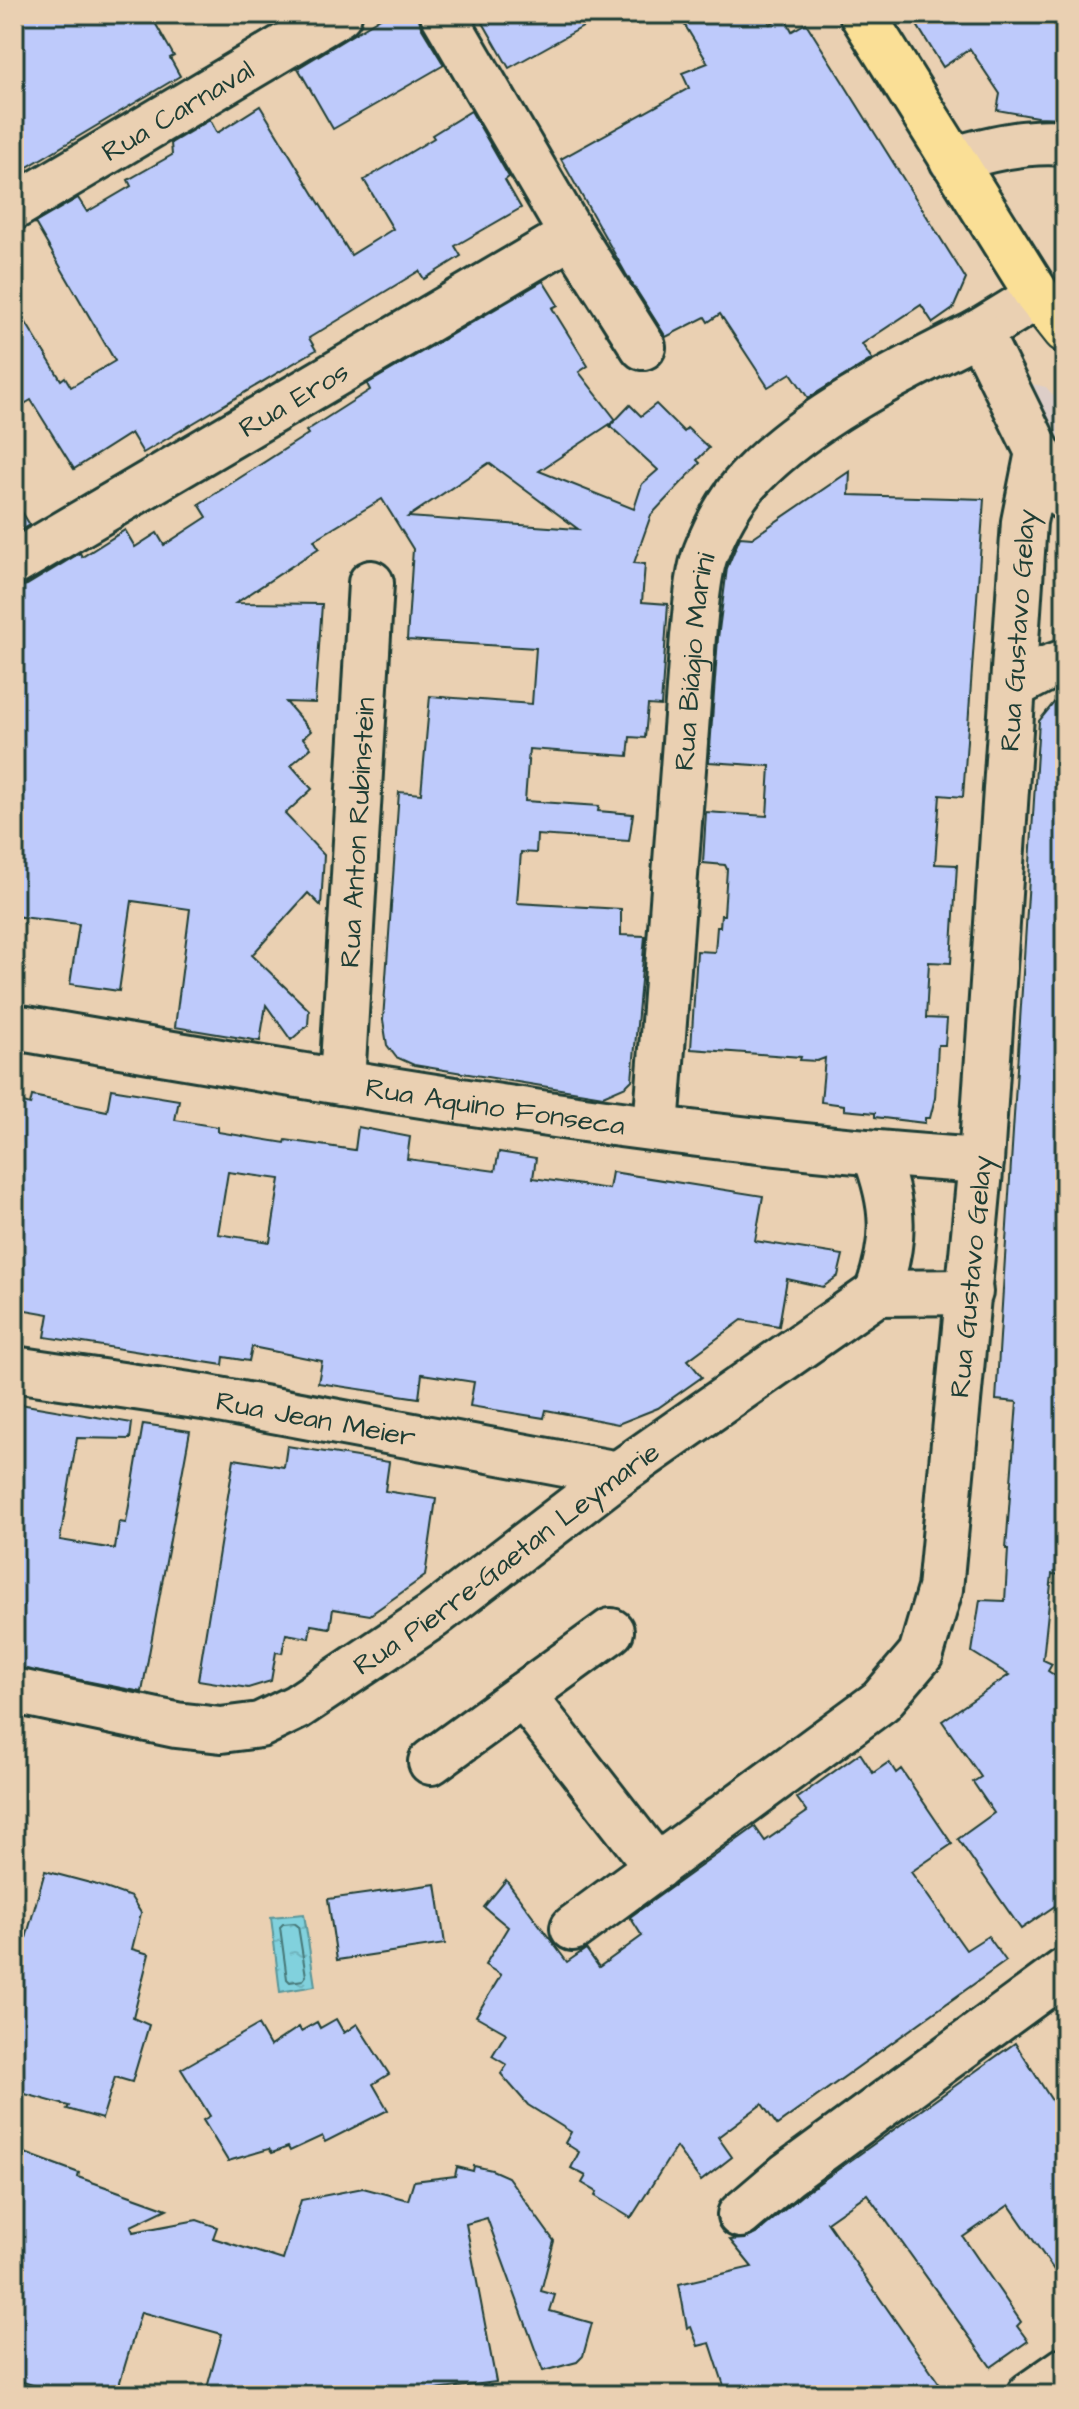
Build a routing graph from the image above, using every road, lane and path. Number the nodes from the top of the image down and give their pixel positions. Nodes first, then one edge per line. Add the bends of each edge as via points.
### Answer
1 (339, 14) edge
2 (443, 14) edge
3 (862, 14) edge
4 (1065, 143) edge
5 (952, 160) junction
6 (14, 207) edge
7 (572, 235) junction
8 (1038, 296) junction
9 (1065, 330) edge
10 (979, 332) junction
11 (643, 347) dead end
12 (1038, 452) junction
13 (1065, 498) edge
14 (14, 563) edge
15 (371, 583) dead end
16 (1065, 662) edge
17 (1014, 686) junction
18 (14, 1027) edge
19 (342, 1082) junction
20 (656, 1128) junction
21 (875, 1154) junction
22 (981, 1161) junction
23 (970, 1292) junction
24 (877, 1293) junction
25 (14, 1369) edge
26 (618, 1474) junction
27 (611, 1631) dead end
28 (14, 1691) edge
29 (523, 1695) junction
30 (431, 1762) dead end
31 (657, 1867) junction
32 (573, 1928) dead end
33 (1065, 1971) edge
34 (740, 2215) dead end
35 (1065, 2370) edge
36 (1029, 2395) edge

1 - 6 street, Rua Carnaval
2 - 7 street
3 - 5 main road
4 - 5 street via 982,150
5 - 8 main road
7 - 11 street
7 - 14 street, Rua Eros
8 - 9 main road
8 - 10 street, Rua Biágio Marini
10 - 12 street
10 - 20 street, Rua Biágio Marini via 815,424 752,475 723,514 704,556 693,636
12 - 13 street
12 - 17 street, Rua Gustavo Gelay via 1024,522
15 - 19 street, Rua Anton Rubinstein
16 - 17 street
17 - 22 street, Rua Gustavo Gelay
18 - 19 street, Rua Aquino Fonseca
19 - 20 street, Rua Aquino Fonseca
20 - 21 street, Rua Aquino Fonseca
21 - 22 street, Rua Aquino Fonseca
21 - 24 street via 888,1188 892,1224 889,1259
22 - 23 street, Rua Gustavo Gelay
23 - 24 street
23 - 31 street, Rua Gustavo Gelay via 940,1589 921,1654 881,1701
24 - 26 street, Rua Pierre-Gaetan Leymarie
25 - 26 street, Rua Jean Meier via 203,1397
26 - 28 street, Rua Pierre-Gaetan Leymarie via 433,1616 297,1707 260,1725 221,1730 176,1725
27 - 29 street
29 - 30 street
29 - 31 street
31 - 32 street, Rua Gustavo Gelay
33 - 34 street
35 - 36 street

